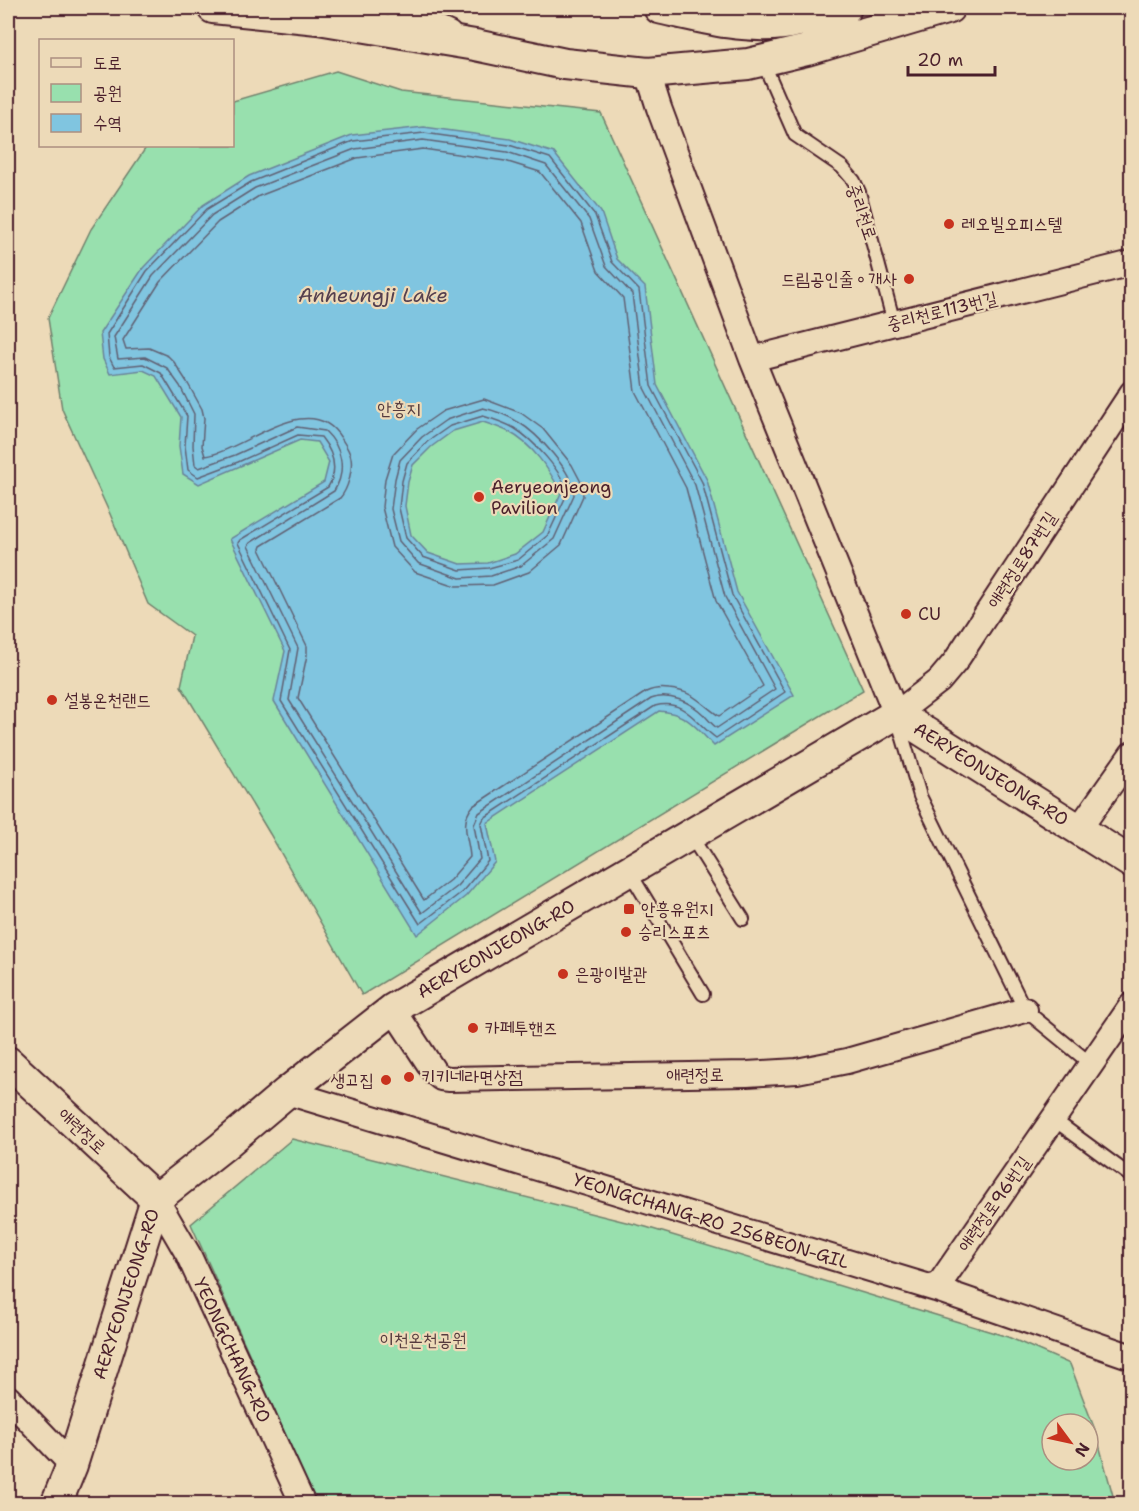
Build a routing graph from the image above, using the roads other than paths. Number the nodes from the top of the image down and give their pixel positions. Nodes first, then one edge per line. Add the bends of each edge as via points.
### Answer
1 (213, 8) edge
2 (398, 8) edge
3 (659, 8) edge
4 (846, 8) edge
5 (949, 8) edge
6 (322, 13) edge
7 (723, 14) edge
8 (475, 45) junction
9 (762, 61) junction
10 (648, 73) junction
11 (1131, 263) edge
12 (894, 323) junction
13 (752, 359) junction
14 (1131, 393) edge
15 (897, 714) junction
16 (1131, 754) edge
17 (1079, 829) junction
18 (690, 835) junction
19 (1131, 863) edge
20 (629, 871) junction
21 (742, 919) dead end
22 (703, 994) dead end
23 (1131, 1005) edge
24 (393, 1009) junction
25 (1025, 1010) junction
26 (8, 1062) edge
27 (1091, 1064) junction
28 (287, 1092) junction
29 (1053, 1119) junction
30 (1131, 1178) edge
31 (156, 1199) junction
32 (936, 1289) junction
33 (1131, 1357) edge
34 (8, 1398) edge
35 (72, 1465) junction
36 (57, 1503) edge
37 (303, 1503) edge

1 - 6 street
2 - 8 street
3 - 7 street
4 - 7 street via 807,20 766,25
5 - 9 street
6 - 8 street
8 - 10 street via 565,64
9 - 10 street
9 - 12 lane, 중리천로 via 795,135 842,167 854,181
10 - 13 street
11 - 12 street, 중리천로113번길
12 - 13 street, 중리천로113번길
13 - 15 street
14 - 15 street, 애련정로87번길 via 955,662 939,681
15 - 17 street, AERYEONJEONG-RO
15 - 18 street, AERYEONJEONG-RO
15 - 25 lane via 920,796
16 - 17 street
17 - 19 street, AERYEONJEONG-RO
18 - 20 street, AERYEONJEONG-RO
18 - 21 lane
20 - 22 lane
20 - 24 street, AERYEONJEONG-RO
23 - 27 street, 애련정로96번길
24 - 25 street, 애련정로 via 435,1073 448,1079 797,1071 847,1061
24 - 28 street, AERYEONJEONG-RO
25 - 27 lane
26 - 31 street, 애련정로
27 - 29 street, 애련정로96번길
28 - 31 street, AERYEONJEONG-RO
28 - 32 street, YEONGCHANG-RO 256BEON-GIL
29 - 30 lane
29 - 32 street, 애련정로96번길
31 - 35 street, AERYEONJEONG-RO
31 - 37 street, YEONGCHANG-RO via 188,1254
32 - 33 street, YEONGCHANG-RO 256BEON-GIL
34 - 35 street
35 - 36 street, AERYEONJEONG-RO

